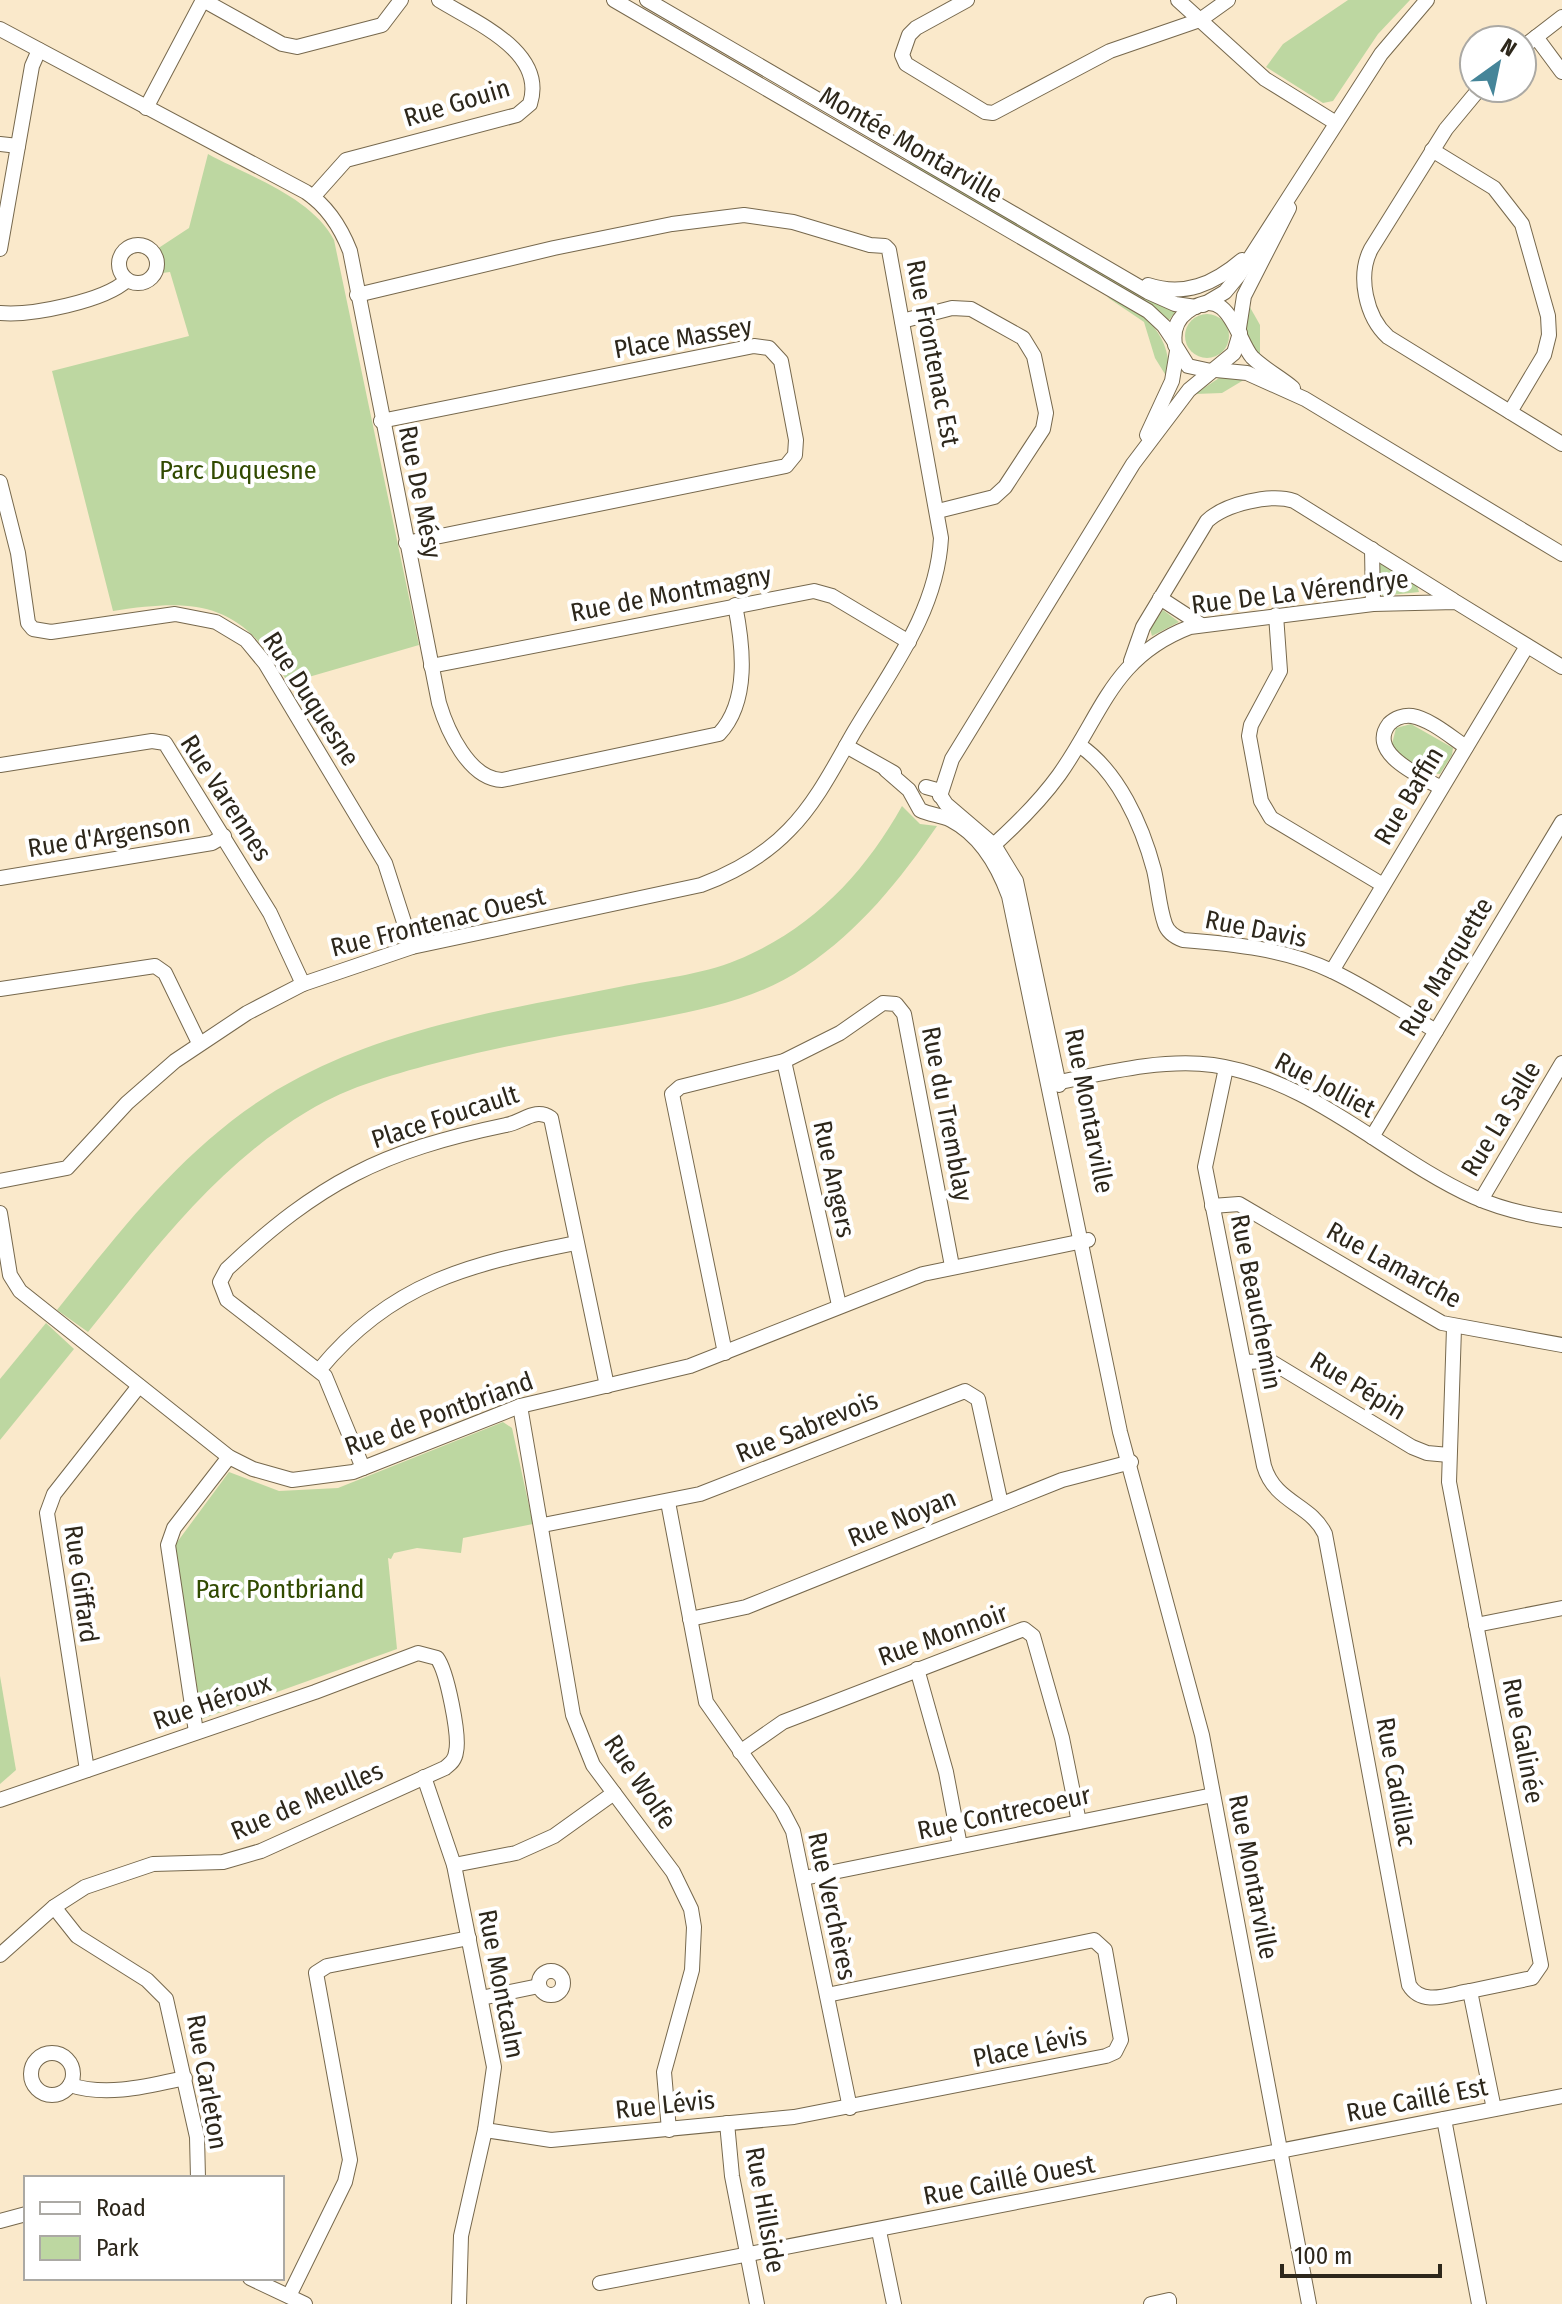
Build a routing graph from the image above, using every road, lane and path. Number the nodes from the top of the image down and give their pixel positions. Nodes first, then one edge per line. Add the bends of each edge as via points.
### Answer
1 (203, 0) edge
2 (401, 0) edge
3 (439, 0) edge
4 (614, 0) edge
5 (647, 0) edge
6 (967, 0) edge
7 (1178, 0) edge
8 (1228, 0) edge
9 (1427, 0) edge
10 (1562, 17) edge
11 (1200, 20) junction
12 (0, 29) edge
13 (1538, 35) edge
14 (1538, 40) edge
15 (39, 50) junction
16 (1562, 72) edge
17 (1468, 104) edge
18 (146, 108) junction
19 (1336, 123) junction
20 (0, 144) edge
21 (18, 146) junction
22 (1432, 150) junction
23 (1309, 168) junction
24 (313, 197) junction
25 (1253, 248) junction
26 (0, 249) edge
27 (1109, 269) junction
28 (127, 280) dead end
29 (357, 295) junction
30 (1200, 306) junction
31 (0, 313) edge
32 (902, 321) junction
33 (1239, 330) junction
34 (1175, 346) junction
35 (1213, 371) junction
36 (1305, 399) junction
37 (1510, 412) junction
38 (381, 421) junction
39 (1562, 444) edge
40 (1133, 464) junction
41 (0, 482) edge
42 (938, 511) junction
43 (6, 525) edge
44 (406, 543) junction
45 (1372, 549) junction
46 (1562, 554) edge
47 (1160, 598) junction
48 (1456, 602) junction
49 (1373, 604) junction
50 (735, 605) junction
51 (1276, 615) junction
52 (1200, 624) junction
53 (909, 642) junction
54 (1527, 646) junction
55 (1131, 661) junction
56 (431, 666) junction
57 (1562, 667) edge
58 (1079, 745) junction
59 (846, 746) junction
60 (1466, 747) junction
61 (952, 759) junction
62 (0, 765) edge
63 (886, 770) junction
64 (925, 787) junction
65 (1441, 788) junction
66 (940, 797) junction
67 (914, 800) junction
68 (925, 813) junction
69 (1562, 822) edge
70 (224, 836) junction
71 (990, 848) junction
72 (0, 878) edge
73 (1383, 885) junction
74 (412, 947) junction
75 (1332, 971) junction
76 (303, 984) junction
77 (0, 989) edge
78 (1436, 1031) junction
79 (199, 1043) junction
80 (784, 1061) junction
81 (1562, 1063) edge
82 (1226, 1068) junction
83 (1054, 1083) junction
84 (1556, 1084) edge
85 (1372, 1137) junction
86 (0, 1181) edge
87 (1481, 1200) junction
88 (1212, 1206) junction
89 (0, 1213) edge
90 (1562, 1220) edge
91 (1086, 1240) junction
92 (576, 1243) junction
93 (952, 1266) junction
94 (839, 1305) junction
95 (1454, 1328) junction
96 (1562, 1345) edge
97 (725, 1353) junction
98 (1244, 1362) junction
99 (320, 1369) junction
100 (139, 1386) junction
101 (607, 1386) junction
102 (520, 1406) junction
103 (1449, 1455) junction
104 (229, 1457) junction
105 (1131, 1462) junction
106 (363, 1468) junction
107 (668, 1502) junction
108 (1001, 1504) junction
109 (1319, 1523) joint
110 (543, 1525) junction
111 (1562, 1608) edge
112 (690, 1619) junction
113 (1476, 1625) junction
114 (437, 1658) joint
115 (917, 1669) junction
116 (196, 1732) junction
117 (740, 1752) junction
118 (87, 1770) junction
119 (424, 1777) junction
120 (614, 1793) junction
121 (1213, 1795) junction
122 (0, 1800) edge
123 (1079, 1822) junction
124 (960, 1846) junction
125 (454, 1865) junction
126 (804, 1878) junction
127 (54, 1907) junction
128 (469, 1938) junction
129 (0, 1955) edge
130 (539, 1986) dead end
131 (1470, 1991) junction
132 (827, 1995) junction
133 (481, 1998) junction
134 (185, 2078) junction
135 (70, 2085) dead end
136 (1562, 2096) edge
137 (850, 2108) junction
138 (1494, 2109) junction
139 (1444, 2119) junction
140 (727, 2123) junction
141 (485, 2130) junction
142 (669, 2130) junction
143 (1280, 2150) junction
144 (198, 2176) edge
145 (24, 2215) edge
146 (0, 2221) edge
147 (879, 2231) junction
148 (747, 2256) junction
149 (254, 2280) edge
150 (600, 2283) dead end
151 (289, 2296) junction
152 (459, 2301) edge
153 (1169, 2302) edge
154 (305, 2304) edge
155 (757, 2304) edge
156 (894, 2304) edge
157 (1151, 2304) edge
158 (1309, 2304) edge
159 (1479, 2304) edge

1 - 2 street via 282,44 297,47 382,25
1 - 18 street
3 - 24 street, Rue Gouin via 518,51 532,91 528,107 517,115 346,160
4 - 34 street, Montée Montarville via 1148,311
5 - 27 street, Montée Montarville
6 - 11 street via 916,28 902,55 906,64 993,113 1110,51
7 - 11 street
8 - 11 street
9 - 19 street via 1381,54
10 - 13 street
11 - 19 street via 1265,79
12 - 15 street, Rue De Mésy
14 - 16 street
15 - 18 street, Rue De Mésy
15 - 21 street
17 - 22 street
18 - 24 street, Rue De Mésy
19 - 23 street
20 - 21 street
21 - 26 street
22 - 37 street via 1494,188 1522,224 1549,335 1544,355
22 - 37 street via 1366,260 1364,279 1372,313 1392,340
23 - 25 street
23 - 33 street via 1244,296
24 - 29 street, Rue De Mésy via 343,234
25 - 27 street via 1220,278 1189,289 1155,287
25 - 30 street via 1228,289
27 - 30 street, Montée Montarville via 1167,302
28 - 31 street via 116,290 36,311
29 - 32 street, Rue Frontenac Est via 554,248 744,215 885,246
29 - 38 street, Rue De Mésy
30 - 33 street via 1222,309
30 - 34 street via 1179,321
32 - 42 street, Rue Frontenac Est
32 - 42 street via 952,308 971,309 1023,338 1034,356 1046,413 1043,429 994,497
33 - 35 street via 1236,350
33 - 36 street via 1253,358
34 - 35 street via 1188,366
34 - 40 street via 1171,385
35 - 36 street via 1247,373
35 - 40 street via 1185,394
36 - 46 street
37 - 39 street
38 - 44 street, Rue De Mésy
38 - 44 street, Place Massey via 754,346 769,348 781,361 797,446 786,466
40 - 61 street
41 - 43 street, Rue Duquesne
42 - 53 street, Rue Frontenac Est via 937,572
43 - 74 street, Rue Duquesne via 33,629 51,632 175,614 216,622 253,647 385,863
44 - 56 street, Rue De Mésy
45 - 47 street via 1294,501 1271,499 1222,510 1210,518
45 - 48 street
45 - 49 street
47 - 52 street
47 - 55 street
48 - 49 street, Rue De La Vérendrye
48 - 54 street
49 - 51 street, Rue De La Vérendrye
50 - 53 street, Rue de Montmagny via 823,591
50 - 56 street, Rue de Montmagny
50 - 56 street, Rue De Mésy via 742,666 734,707 719,734 502,780 480,772 460,746 442,711
51 - 52 street, Rue De La Vérendrye
51 - 73 street via 1280,671 1250,732 1262,805 1271,818
52 - 55 street, Rue De La Vérendrye via 1163,638
53 - 59 street, Rue Frontenac Est
54 - 57 street
54 - 60 street, Rue Baffin
55 - 58 street, Rue De La Vérendrye
58 - 71 street, Rue De La Vérendrye via 1039,800
58 - 75 street, Rue Davis via 1101,765 1134,816 1173,936 1272,951
59 - 63 street, Rue Montarville
59 - 74 street, Rue Frontenac Ouest via 791,828 721,877
60 - 65 street, Rue Baffin
60 - 65 street via 1413,716 1398,718 1387,727 1384,742 1391,755
61 - 64 street
61 - 66 street
62 - 70 street, Rue Varennes via 162,742
63 - 64 street, Rue Montarville
63 - 67 street, Rue Montarville
64 - 66 street, Rue Montarville
64 - 67 street
65 - 73 street, Rue Baffin
66 - 68 street via 935,811
66 - 71 street, Rue Montarville
67 - 68 street, Rue Montarville
68 - 71 street, Rue Montarville via 950,820
69 - 78 street, Rue Marquette
70 - 72 street, Rue d'Argenson via 212,843
70 - 76 street, Rue Varennes via 274,919
71 - 83 street, Rue Montarville via 1011,905
73 - 75 street, Rue Baffin
74 - 76 street, Rue Frontenac Ouest
75 - 78 street, Rue Davis
76 - 79 street, Rue Frontenac Ouest
77 - 79 street via 155,966 165,973
78 - 85 street, Rue Marquette
79 - 86 street, Rue Frontenac Ouest via 127,1103 67,1168
80 - 93 street, Rue du Tremblay via 840,1033 880,1005 889,1002 901,1008
80 - 94 street, Rue Angers
80 - 97 street, Rue du Tremblay via 680,1087 671,1098
81 - 84 street, Rue La Salle
82 - 83 street, Rue Jolliet via 1167,1065
82 - 85 street, Rue Jolliet via 1292,1091
82 - 88 street, Rue Beauchemin via 1205,1159
83 - 91 street, Rue Montarville
84 - 87 street, Rue La Salle
85 - 87 street, Rue Jolliet
87 - 90 street, Rue Jolliet
88 - 95 street, Rue Lamarche via 1244,1206
88 - 98 street, Rue Beauchemin
89 - 100 street, Rue de Pontbriand via 15,1286
91 - 93 street, Rue de Pontbriand
91 - 105 street, Rue Montarville
92 - 99 street via 464,1268 414,1289 370,1318
92 - 99 street, Place Foucault via 554,1123 542,1113 397,1153 337,1181 257,1241 220,1282 227,1300
92 - 101 street, Place Foucault
93 - 94 street, Rue de Pontbriand
94 - 97 street, Rue de Pontbriand
95 - 96 street, Rue Lamarche
95 - 103 street, Rue Galinée
97 - 101 street, Rue de Pontbriand
98 - 103 street, Rue Pépin via 1270,1361 1412,1447
98 - 109 street, Rue Beauchemin via 1266,1474 1283,1497
99 - 106 street, Place Foucault
100 - 104 street, Rue de Pontbriand
100 - 118 street, Rue Giffard via 59,1487 47,1513
101 - 102 street, Rue de Pontbriand
102 - 106 street, Rue de Pontbriand
102 - 110 street, Rue Wolfe
103 - 113 street, Rue Galinée via 1449,1482
104 - 106 street, Rue de Pontbriand via 292,1480 322,1479
104 - 116 street via 174,1528 168,1545
105 - 108 street, Rue Noyan via 1062,1480
105 - 121 street, Rue Montarville via 1194,1701
107 - 108 street, Rue Sabrevois via 731,1483 965,1391 978,1399
107 - 110 street, Rue Sabrevois
107 - 112 street, Rue Verchères
108 - 112 street, Rue Noyan via 746,1607
109 - 131 street, Rue Cadillac via 1329,1552 1409,1985 1428,1998
110 - 120 street, Rue Wolfe via 573,1715 593,1765
111 - 113 street
112 - 117 street, Rue Verchères via 706,1702
113 - 131 street, Rue Galinée via 1541,1965 1532,1978
114 - 116 street, Rue Héroux via 418,1653
114 - 119 street, Rue de Meulles via 445,1672 457,1750 448,1766
115 - 117 street, Rue Monnoir via 783,1722
115 - 123 street, Rue Monnoir via 1016,1630 1029,1632 1062,1738
115 - 124 street via 944,1763
116 - 118 street, Rue Héroux
117 - 126 street, Rue Verchères via 788,1820
118 - 122 street, Rue Héroux
119 - 125 street, Rue Montcalm
119 - 127 street, Rue de Meulles via 261,1851 223,1862 153,1864 85,1887
120 - 125 street via 554,1836 516,1853
120 - 142 street, Rue Wolfe via 673,1872 694,1927 692,1970 664,2072
121 - 123 street, Rue Contrecoeur
121 - 143 street, Rue Montarville
123 - 124 street, Rue Contrecoeur
124 - 126 street, Rue Contrecoeur
125 - 128 street, Rue Montcalm
126 - 132 street, Rue Verchères
127 - 129 street, Rue de Meulles
127 - 134 street, Rue Carleton via 85,1943 157,1988 171,2014
128 - 133 street, Rue Montcalm
128 - 151 street via 327,1966 316,1973 350,2166
130 - 133 street
131 - 138 street
132 - 137 street, Rue Verchères
132 - 137 street, Place Lévis via 1087,1940 1099,1943 1106,1955 1121,2037 1112,2054
133 - 141 street, Rue Montcalm via 494,2067
134 - 135 street via 131,2089 85,2090
134 - 144 street, Rue Carleton via 197,2137
136 - 138 street, Rue Caillé Est
137 - 140 street, Rue Lévis
138 - 139 street, Rue Caillé Est
139 - 143 street, Rue Caillé Est
139 - 159 street
140 - 142 street, Rue Lévis
140 - 148 street, Rue Hillside
141 - 142 street, Rue Lévis via 544,2140
141 - 152 street, Rue Montcalm via 461,2236
143 - 147 street, Rue Caillé Ouest
143 - 158 street, Rue Montarville
145 - 146 street
147 - 148 street, Rue Caillé Ouest
147 - 156 street
148 - 150 street, Rue Caillé Ouest
148 - 155 street, Rue Hillside
149 - 151 street
151 - 154 street
153 - 157 street

